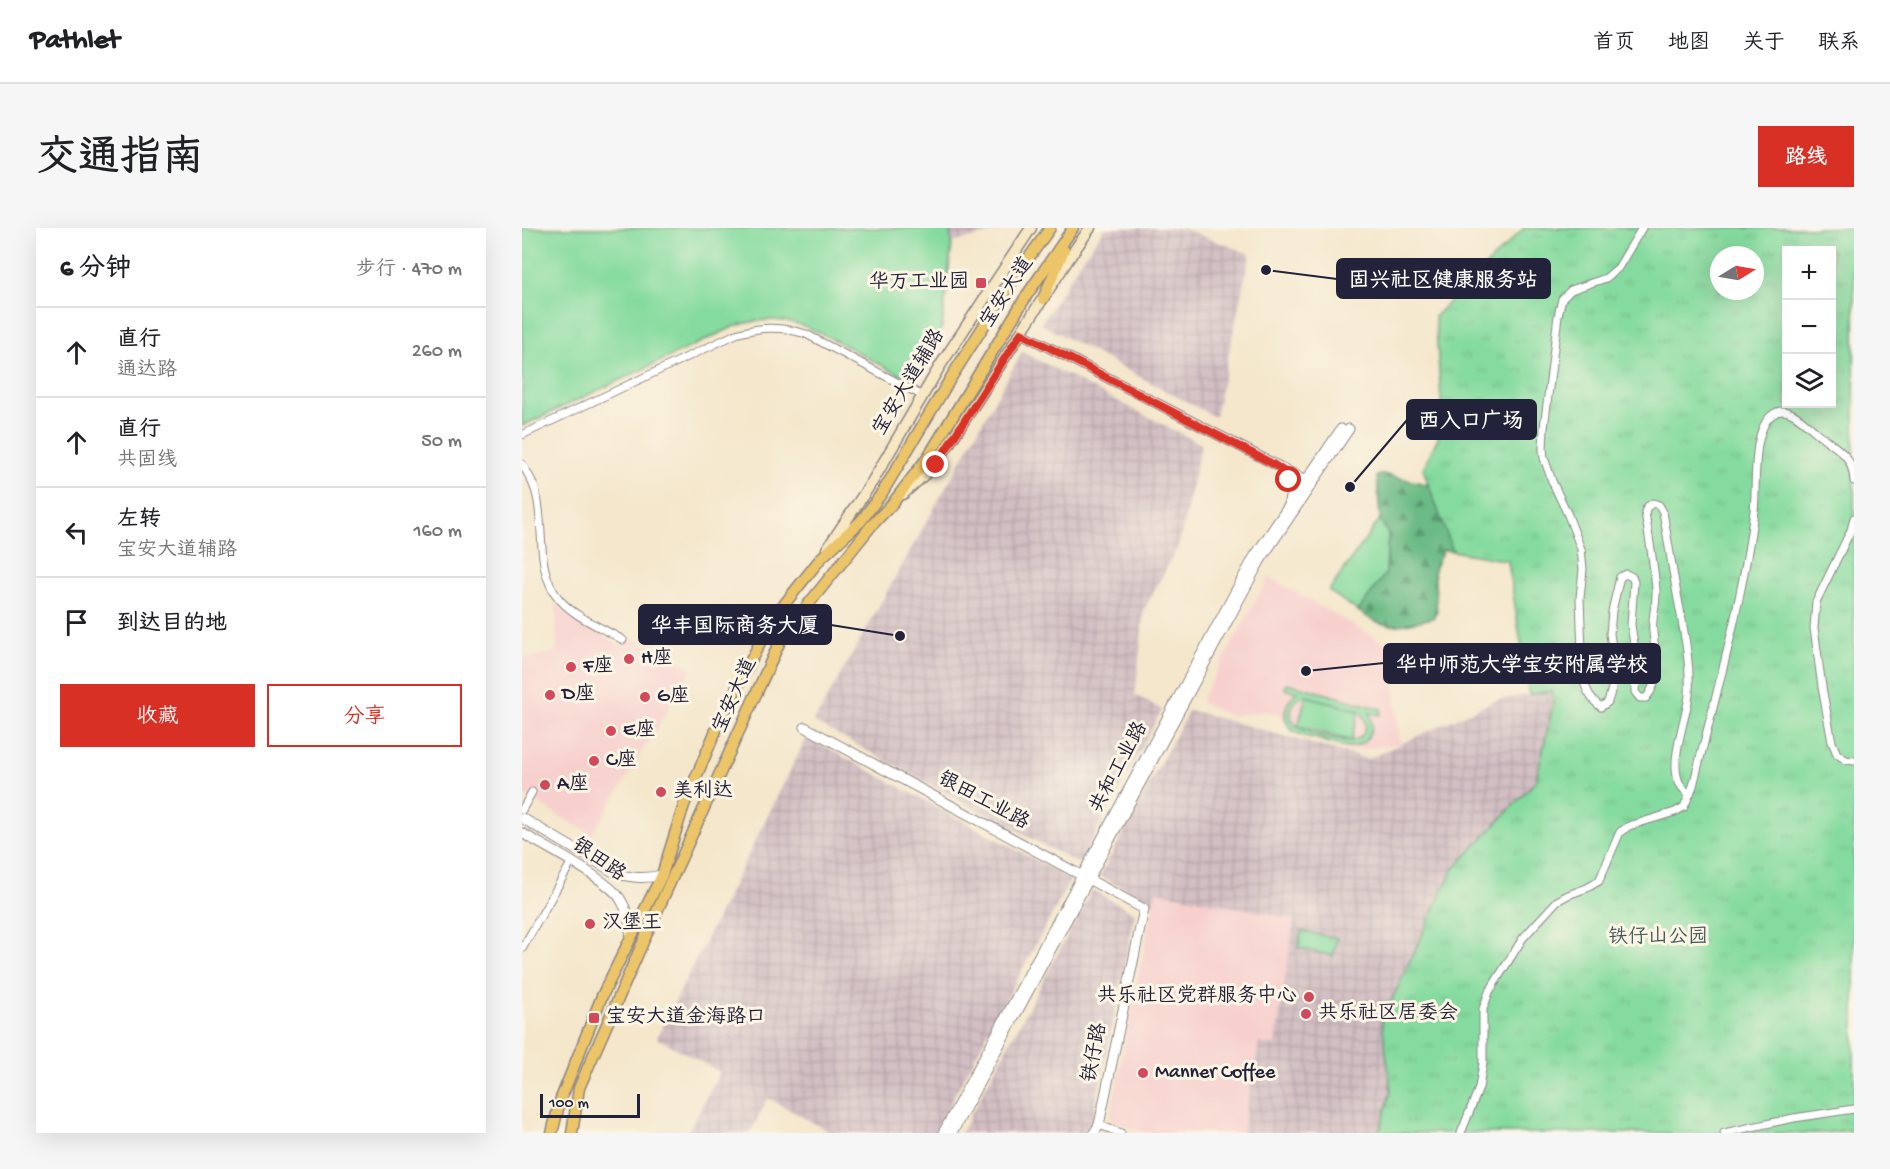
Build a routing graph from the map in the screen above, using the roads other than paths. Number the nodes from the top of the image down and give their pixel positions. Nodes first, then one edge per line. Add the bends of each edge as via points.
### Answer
1 (1031, 228) edge
2 (1050, 228) edge
3 (1090, 228) edge
4 (1641, 228) edge
5 (1072, 229) edge
6 (1043, 299) junction
7 (1021, 333) junction
8 (923, 396) junction
9 (1345, 429) dead end
10 (522, 435) edge
11 (522, 464) edge
12 (1273, 464) junction
13 (1854, 481) edge
14 (1309, 482) junction
15 (892, 504) junction
16 (1284, 512) junction
17 (1854, 518) edge
18 (821, 558) junction
19 (623, 640) dead end
20 (805, 727) dead end
21 (1854, 761) edge
22 (532, 792) dead end
23 (1686, 792) junction
24 (522, 810) edge
25 (522, 818) edge
26 (522, 833) edge
27 (571, 862) junction
28 (616, 874) junction
29 (662, 875) junction
30 (1086, 877) junction
31 (609, 885) junction
32 (1144, 909) joint
33 (632, 935) junction
34 (522, 949) edge
35 (1854, 1109) edge
36 (1097, 1129) edge
37 (552, 1133) edge
38 (572, 1133) edge
39 (943, 1133) edge
40 (952, 1133) edge
41 (1121, 1133) edge
42 (1461, 1133) edge
43 (1724, 1133) edge

1 - 8 main road, 宝安大道辅路
2 - 18 main road, 宝安大道 via 1005,292 882,493 861,521
3 - 6 main road
4 - 23 street via 1618,268 1606,278 1571,290 1562,299 1544,428 1544,458 1581,549 1583,680 1594,702 1601,707 1608,702 1612,681 1612,611 1620,577 1626,574 1634,582 1631,625 1637,662 1635,692 1646,698 1653,685 1657,660 1652,630 1656,591 1645,512 1653,503 1663,512 1690,675 1675,770
5 - 6 main road
5 - 15 main road, 宝安大道 via 928,457
6 - 7 main road
7 - 12 street
7 - 15 main road via 936,465
8 - 10 street via 806,334 762,328 736,334
8 - 18 main road, 宝安大道辅路
9 - 14 street, 共和工业路
11 - 19 street via 538,499 544,567 552,588 572,610
12 - 14 street
12 - 16 street via 1285,472 1291,485
13 - 23 street via 1848,458 1792,412 1782,410 1771,415 1761,430 1754,510 1737,607
14 - 16 street, 共和工业路
14 - 30 street, 共和工业路 via 1260,561
15 - 38 main road, 宝安大道 via 783,637 579,1088
16 - 30 street, 共和工业路 via 1254,556
17 - 21 street via 1816,602 1814,627 1833,742 1837,754
18 - 29 main road, 宝安大道 via 771,621 735,692 684,805
20 - 30 street, 银田工业路
22 - 24 street
23 - 42 street via 1684,807 1620,832 1599,881 1557,901 1523,938 1488,992 1483,1008 1479,1088
25 - 28 street, 银田路
26 - 27 street, 银田路
27 - 31 street, 银田路
27 - 34 street
28 - 29 street, 银田路 via 647,879
28 - 31 street via 618,884
29 - 33 main road, 宝安大道
30 - 32 street, 银田工业路
30 - 39 street, 共和工业路
30 - 40 street, 共和工业路
31 - 33 street, 银田路 via 628,914
32 - 36 street, 铁仔路
33 - 37 main road, 宝安大道 via 568,1080
35 - 43 street
36 - 41 street

